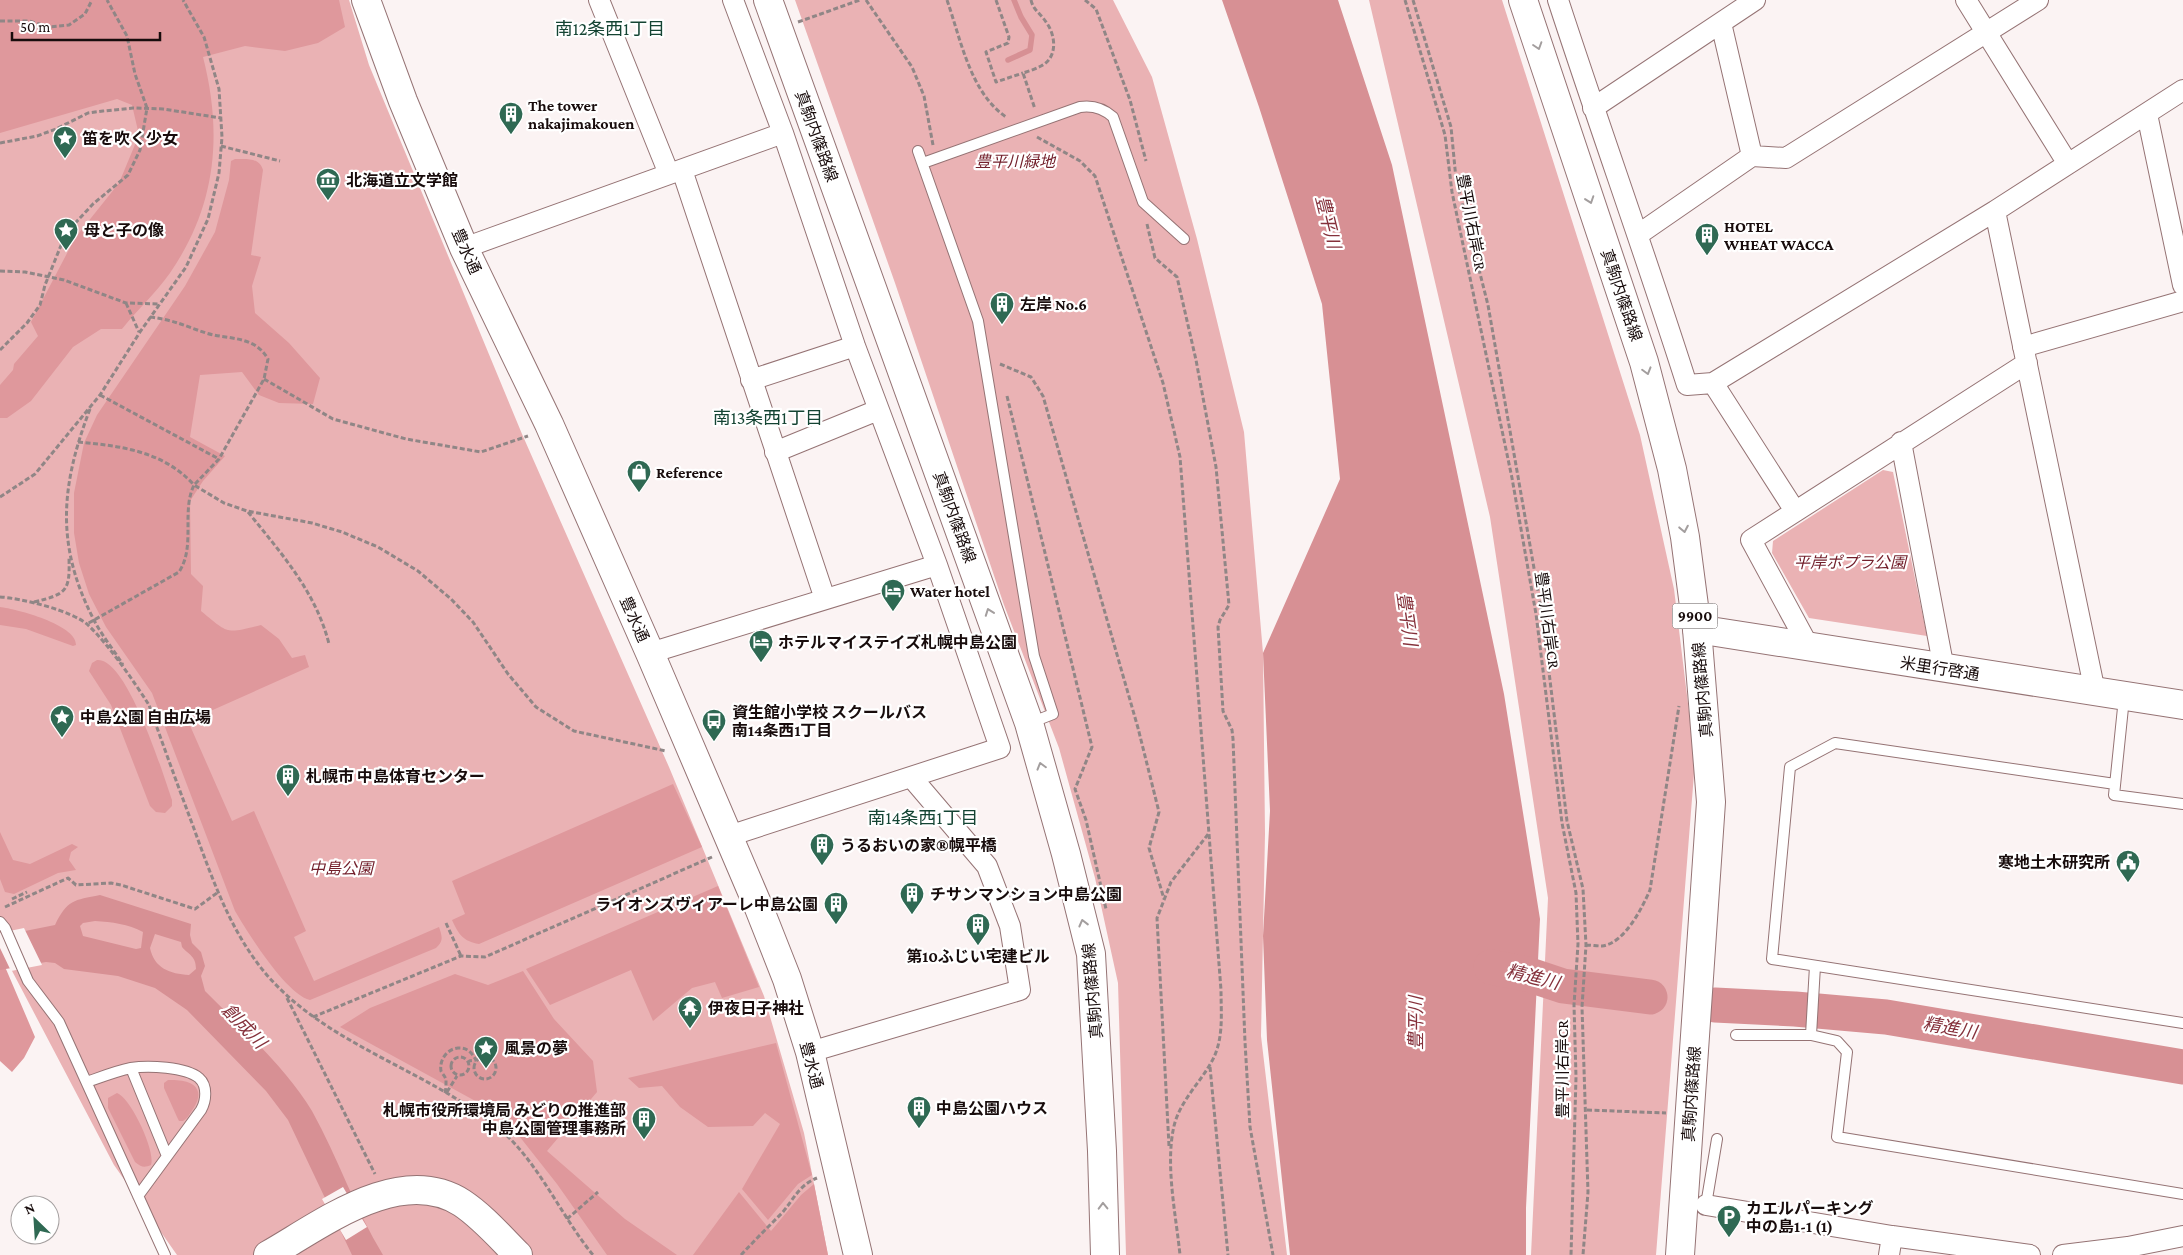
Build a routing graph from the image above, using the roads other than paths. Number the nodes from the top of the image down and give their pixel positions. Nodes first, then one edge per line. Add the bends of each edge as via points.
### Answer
1 (366, 0) edge
2 (599, 0) edge
3 (733, 0) edge
4 (768, 0) edge
5 (1523, 0) edge
6 (1558, 0) edge
7 (1755, 0) edge
8 (1966, 0) edge
9 (2038, 0) edge
10 (1721, 23) junction
11 (1986, 33) junction
12 (2183, 90) edge
13 (1593, 108) junction
14 (2147, 114) junction
15 (783, 133) junction
16 (918, 151) dead end
17 (1752, 156) junction
18 (922, 163) junction
19 (2068, 164) junction
20 (675, 172) junction
21 (1995, 211) junction
22 (1638, 234) junction
23 (1184, 239) dead end
24 (464, 248) junction
25 (2183, 285) edge
26 (2183, 301) edge
27 (855, 346) junction
28 (2025, 355) junction
29 (751, 380) junction
30 (1713, 384) junction
31 (878, 410) junction
32 (1901, 442) junction
33 (775, 452) junction
34 (1795, 511) junction
35 (937, 565) junction
36 (825, 599) junction
37 (1697, 630) junction
38 (1809, 647) junction
39 (650, 653) junction
40 (1944, 669) junction
41 (2095, 692) junction
42 (2125, 697) junction
43 (2183, 706) edge
44 (1029, 723) junction
45 (912, 778) junction
46 (2115, 784) junction
47 (2183, 804) edge
48 (729, 836) junction
49 (2, 925) edge
50 (1815, 966) junction
51 (2183, 1023) edge
52 (1811, 1034) junction
53 (1736, 1035) dead end
54 (810, 1052) junction
55 (131, 1068) junction
56 (87, 1082) junction
57 (1717, 1140) dead end
58 (167, 1156) junction
59 (2183, 1194) edge
60 (138, 1196) junction
61 (1706, 1205) joint
62 (2183, 1236) edge
63 (1890, 1246) edge
64 (2127, 1251) edge
65 (165, 1255) edge
66 (268, 1255) edge
67 (518, 1255) edge
68 (858, 1255) edge
69 (1105, 1255) edge
70 (1680, 1255) edge
71 (2030, 1255) edge
72 (2063, 1255) edge

1 - 24 main road, 豊水通 via 403,101
2 - 20 street
3 - 15 street
44 -> 4 main road, 真駒内篠路線
5 -> 37 main road, 真駒内篠路線 / 9900 via 1658,407 1686,537
6 - 13 street
7 - 10 street
8 - 11 street
9 - 11 street
10 - 13 street
10 - 17 street
11 - 17 street via 1786,158
11 - 19 street
12 - 14 street
13 - 22 street
14 - 19 street
14 - 25 street
15 - 20 street
15 - 27 street
16 - 18 lane
17 - 22 street
18 - 23 lane via 1087,106 1106,111 1118,126 1144,202
18 - 44 lane via 978,321 1034,656 1053,714
19 - 21 street
20 - 24 street
20 - 29 street
21 - 28 street
21 - 30 street
22 - 30 street via 1687,384
24 - 39 main road, 豊水通 via 549,424
26 - 28 street
27 - 29 street
27 - 31 street
28 - 32 street
28 - 41 street
29 - 33 street
30 - 34 street
31 - 33 street
31 - 35 street
32 - 34 street
32 - 40 street
33 - 36 street
34 - 38 street via 1751,540
35 - 36 street
35 - 45 street via 1000,748
36 - 39 street
37 - 38 main road, 米里行啓通
37 - 70 main road, 真駒内篠路線 / 9900 via 1711,802
38 - 40 main road, 米里行啓通
39 - 48 main road, 豊水通
40 - 41 main road, 米里行啓通
41 - 42 main road, 米里行啓通
42 - 43 main road, 米里行啓通
42 - 46 lane
69 -> 44 main road, 真駒内篠路線 via 1091,954
45 - 48 street
45 - 54 street via 987,866 1010,926 1020,990
46 - 47 lane via 2114,795
46 - 50 lane via 1835,743 1790,767 1772,959
48 - 54 main road, 豊水通 via 787,980
49 - 56 lane via 28,981 59,1022
50 - 51 lane
50 - 52 lane
52 - 53 lane
52 - 59 lane via 1837,1040 1847,1052 1837,1137
54 - 68 main road, 豊水通
55 - 56 lane
55 - 58 lane
55 - 58 lane via 156,1066 191,1074 200,1079 205,1089 201,1110
56 - 60 lane
57 - 61 lane
58 - 60 lane
60 - 65 lane
61 - 63 street
62 - 64 street
63 - 71 street
64 - 72 street
66 - 67 main road via 344,1212 399,1190 419,1190 460,1202

